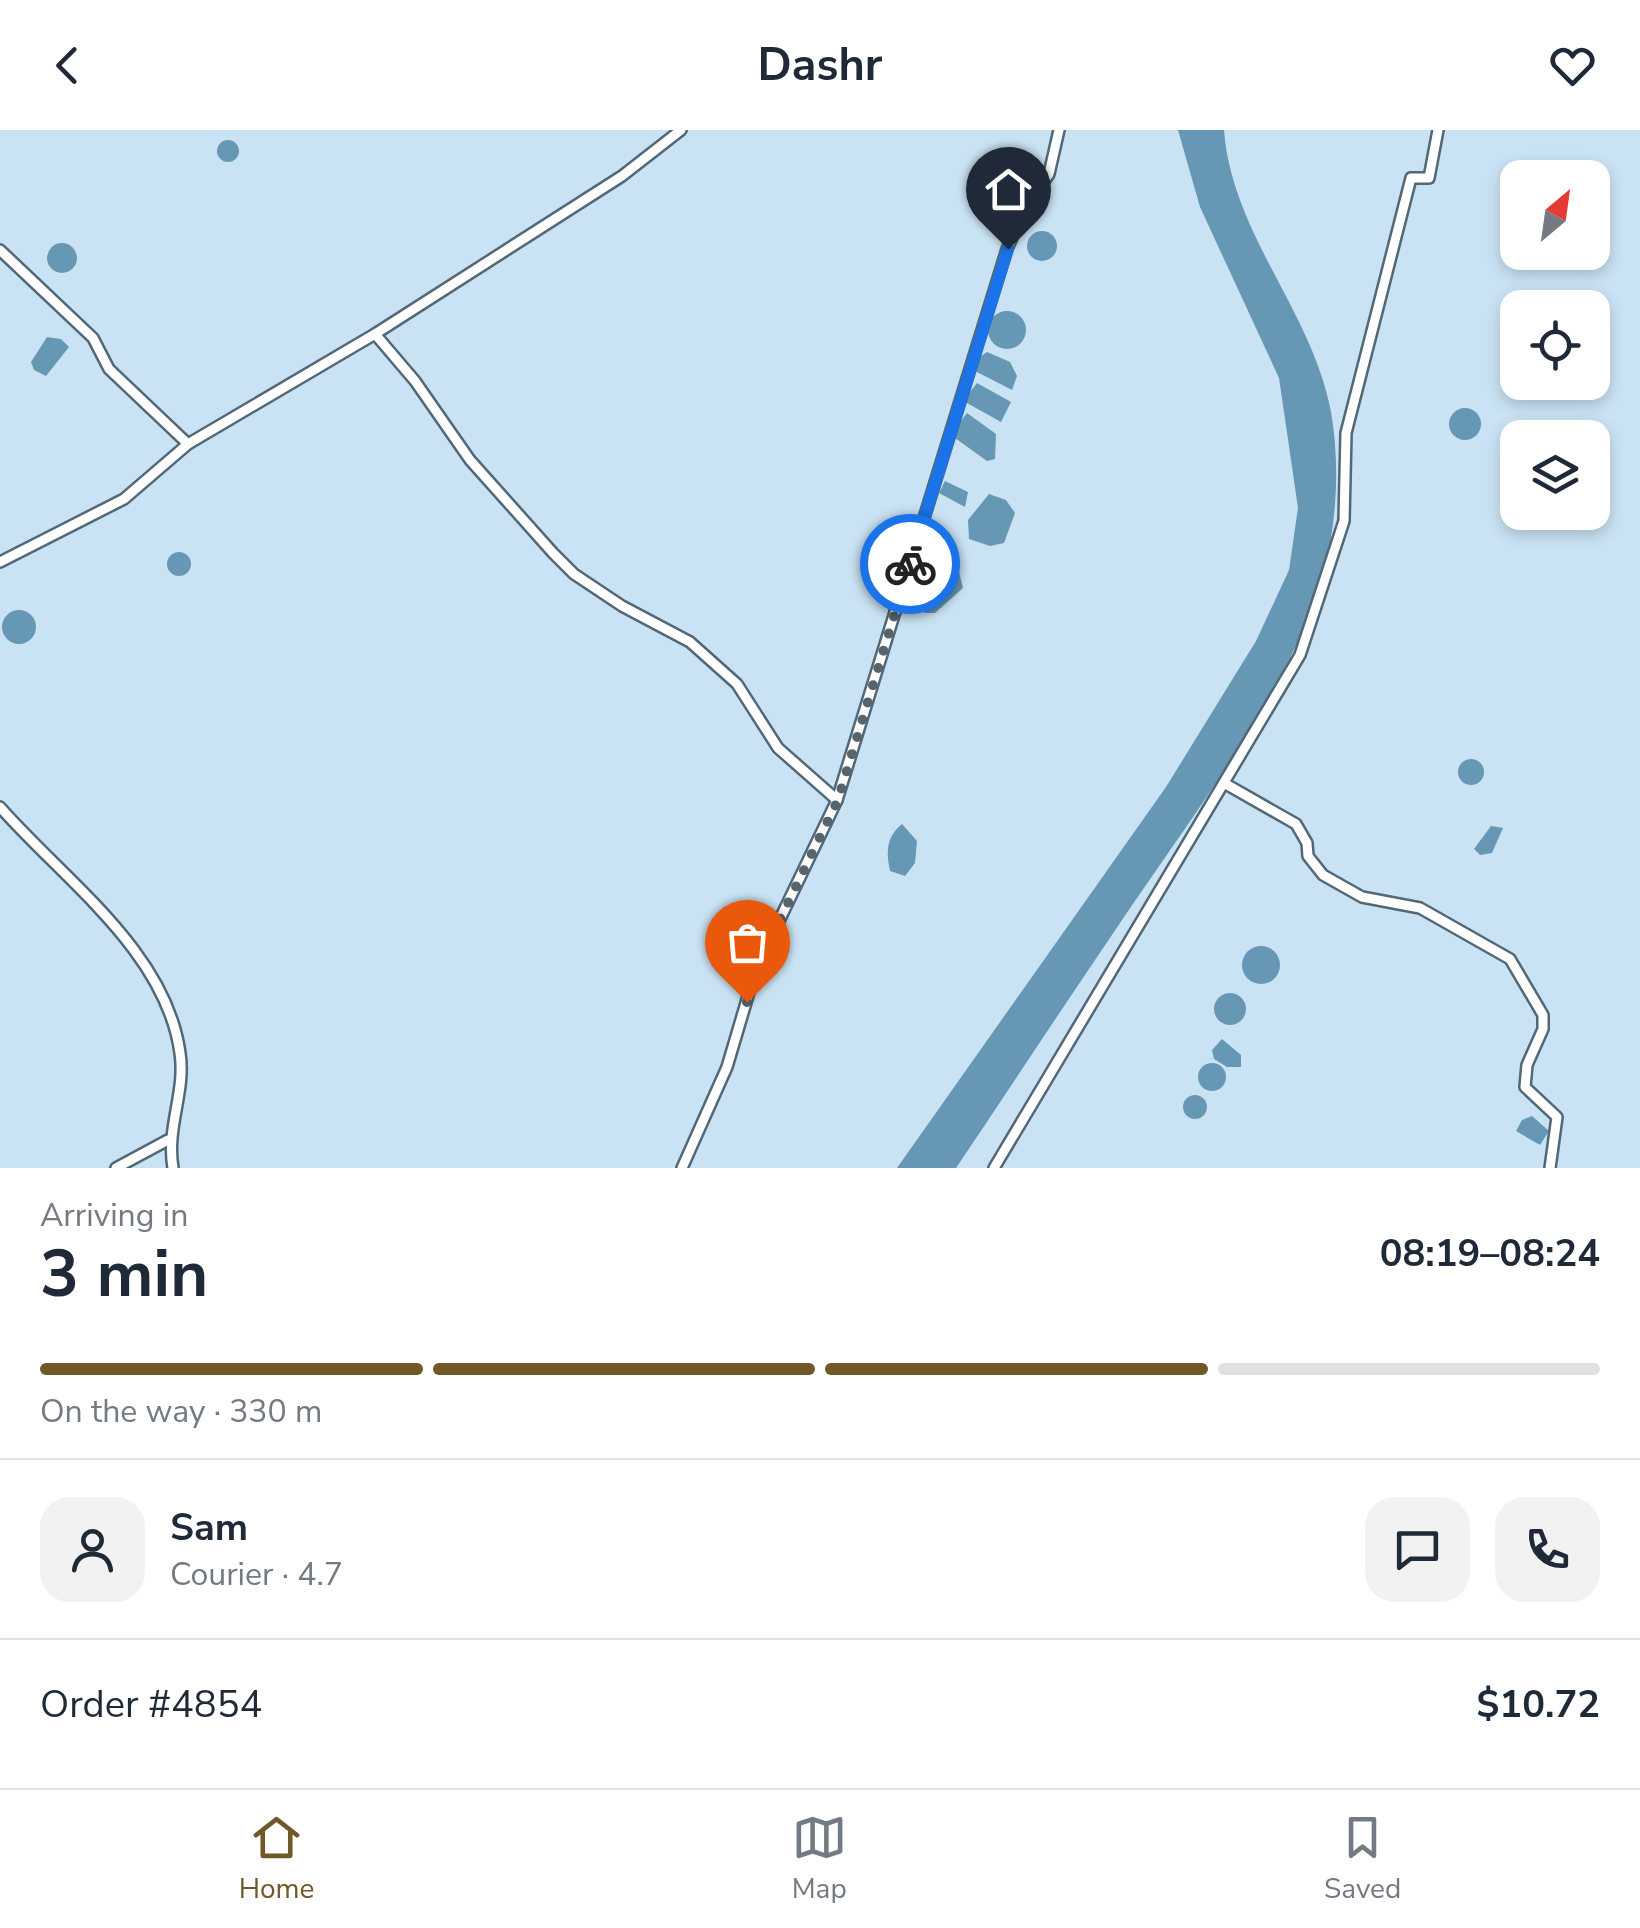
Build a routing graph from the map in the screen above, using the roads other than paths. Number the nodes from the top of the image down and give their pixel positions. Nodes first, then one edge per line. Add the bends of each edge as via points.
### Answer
1 (681, 130) edge
2 (1059, 130) edge
3 (1438, 130) edge
4 (0, 250) edge
5 (375, 334) junction
6 (188, 444) junction
7 (0, 562) edge
8 (1224, 784) junction
9 (838, 800) junction
10 (0, 807) edge
11 (168, 1140) junction
12 (116, 1168) edge
13 (173, 1168) edge
14 (682, 1168) edge
15 (994, 1168) edge
16 (1550, 1168) edge

1 - 5 street via 622,176
2 - 9 street via 1049,174 1008,249
3 - 8 street via 1430,178 1411,178 1346,433 1344,521 1330,574 1300,654
4 - 6 street via 93,338 109,369
5 - 6 street
5 - 9 street via 470,460 553,553 622,606 690,642 737,684 778,748
6 - 7 street via 124,499
8 - 15 street
8 - 16 street via 1296,824 1322,875 1362,897 1420,908 1510,959 1543,1015 1525,1087 1558,1117
9 - 14 street via 756,969 727,1067
10 - 11 street via 124,938 167,1001 181,1056
11 - 12 street
11 - 13 street

